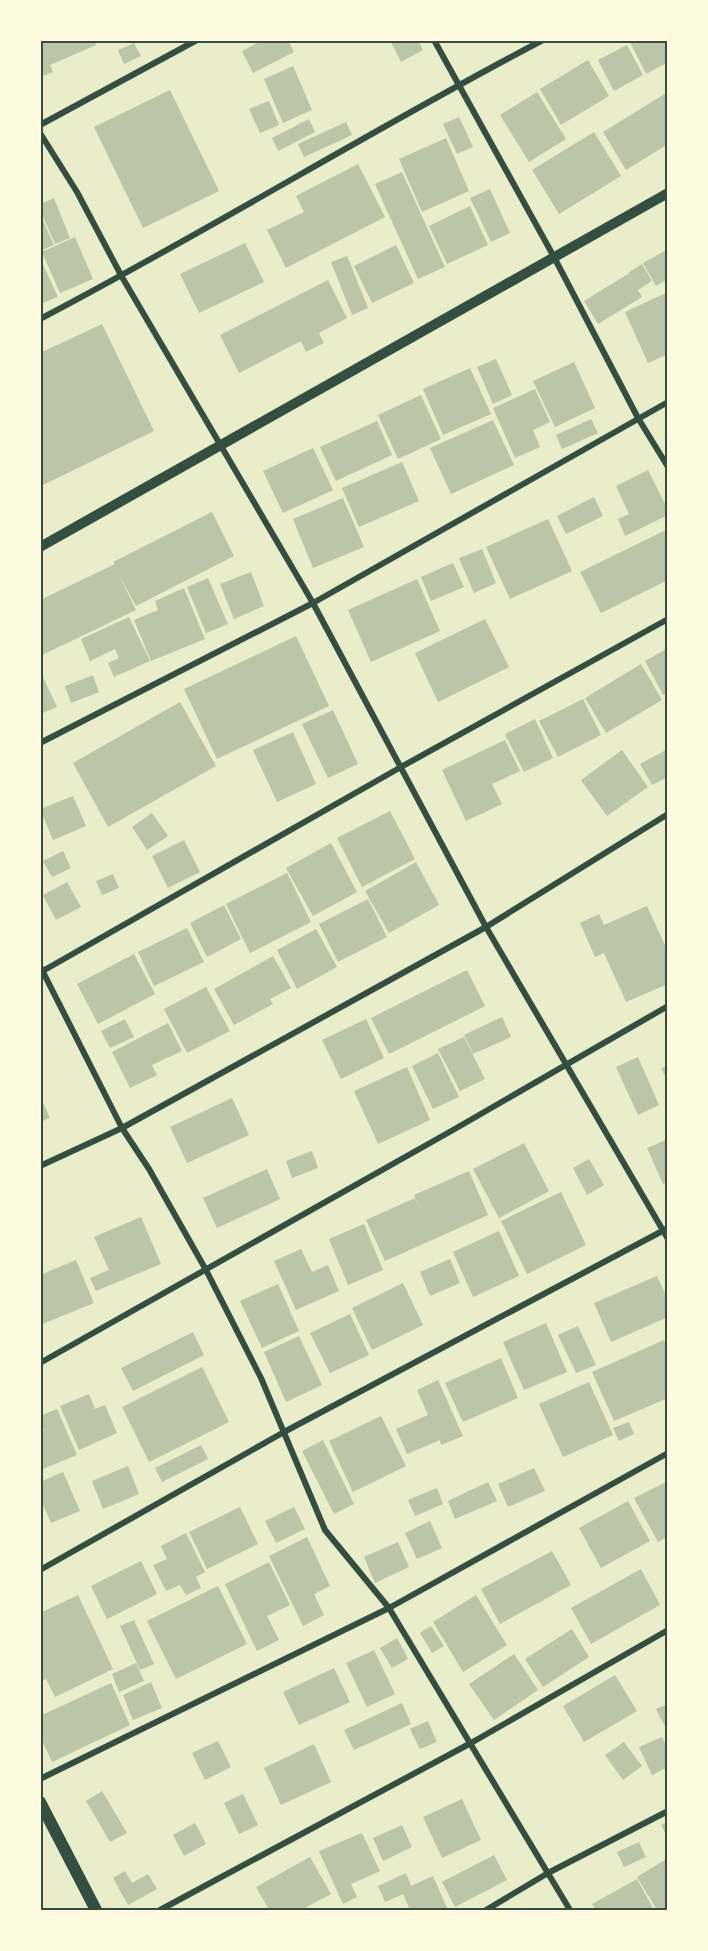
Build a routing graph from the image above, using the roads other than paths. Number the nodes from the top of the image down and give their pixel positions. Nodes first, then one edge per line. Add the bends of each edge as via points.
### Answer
1 (197, 40) edge
2 (434, 40) edge
3 (543, 40) edge
4 (458, 85) junction
5 (40, 125) edge
6 (40, 133) edge
7 (668, 193) edge
8 (554, 257) junction
9 (122, 277) junction
10 (40, 319) edge
11 (668, 402) edge
12 (638, 418) junction
13 (219, 445) junction
14 (668, 467) edge
15 (40, 548) edge
16 (313, 603) junction
17 (668, 619) edge
18 (40, 743) edge
19 (401, 767) junction
20 (668, 814) edge
21 (486, 927) junction
22 (41, 969) edge
23 (668, 1006) edge
24 (565, 1064) junction
25 (122, 1128) junction
26 (40, 1166) edge
27 (665, 1229) edge
28 (668, 1239) edge
29 (206, 1270) junction
30 (40, 1363) edge
31 (284, 1432) junction
32 (668, 1453) edge
33 (40, 1570) edge
34 (389, 1608) junction
35 (668, 1630) edge
36 (471, 1743) junction
37 (40, 1779) edge
38 (40, 1802) edge
39 (668, 1811) edge
40 (548, 1873) junction
41 (96, 1911) edge
42 (160, 1911) edge
43 (486, 1911) edge
44 (570, 1911) edge

1 - 5 street
2 - 4 street
3 - 4 street
4 - 8 street
4 - 9 street
6 - 9 street
7 - 8 street
8 - 12 street
8 - 13 street
9 - 10 street
9 - 13 street
11 - 12 street
12 - 14 street
12 - 16 street
13 - 15 street
13 - 16 street
16 - 18 street
16 - 19 street
17 - 19 street
19 - 21 street
19 - 22 street
20 - 21 street
21 - 24 street
21 - 25 street
22 - 25 street
23 - 24 street
24 - 27 street
24 - 29 street
25 - 26 street
25 - 29 street via 150,1169
27 - 28 street
27 - 31 street
29 - 30 street
29 - 31 street via 261,1377
31 - 33 street
31 - 34 street via 325,1530
32 - 34 street
34 - 36 street
34 - 37 street
35 - 36 street
36 - 40 street
36 - 42 street
38 - 41 main road
39 - 40 street
40 - 43 street
40 - 44 street

